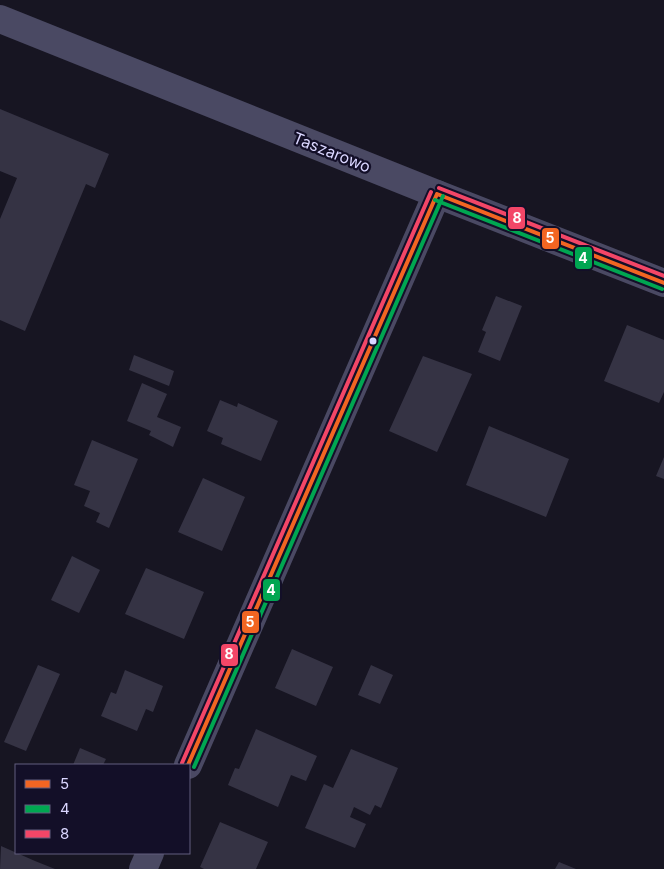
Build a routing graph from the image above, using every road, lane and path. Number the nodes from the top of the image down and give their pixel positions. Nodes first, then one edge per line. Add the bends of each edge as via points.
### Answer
1 (0, 19) edge
2 (437, 194) junction
3 (664, 283) edge
4 (188, 764) edge
5 (150, 854) edge
6 (143, 869) edge

1 - 2 street, Taszarowo
2 - 3 street, Taszarowo
2 - 4 street
5 - 6 street

